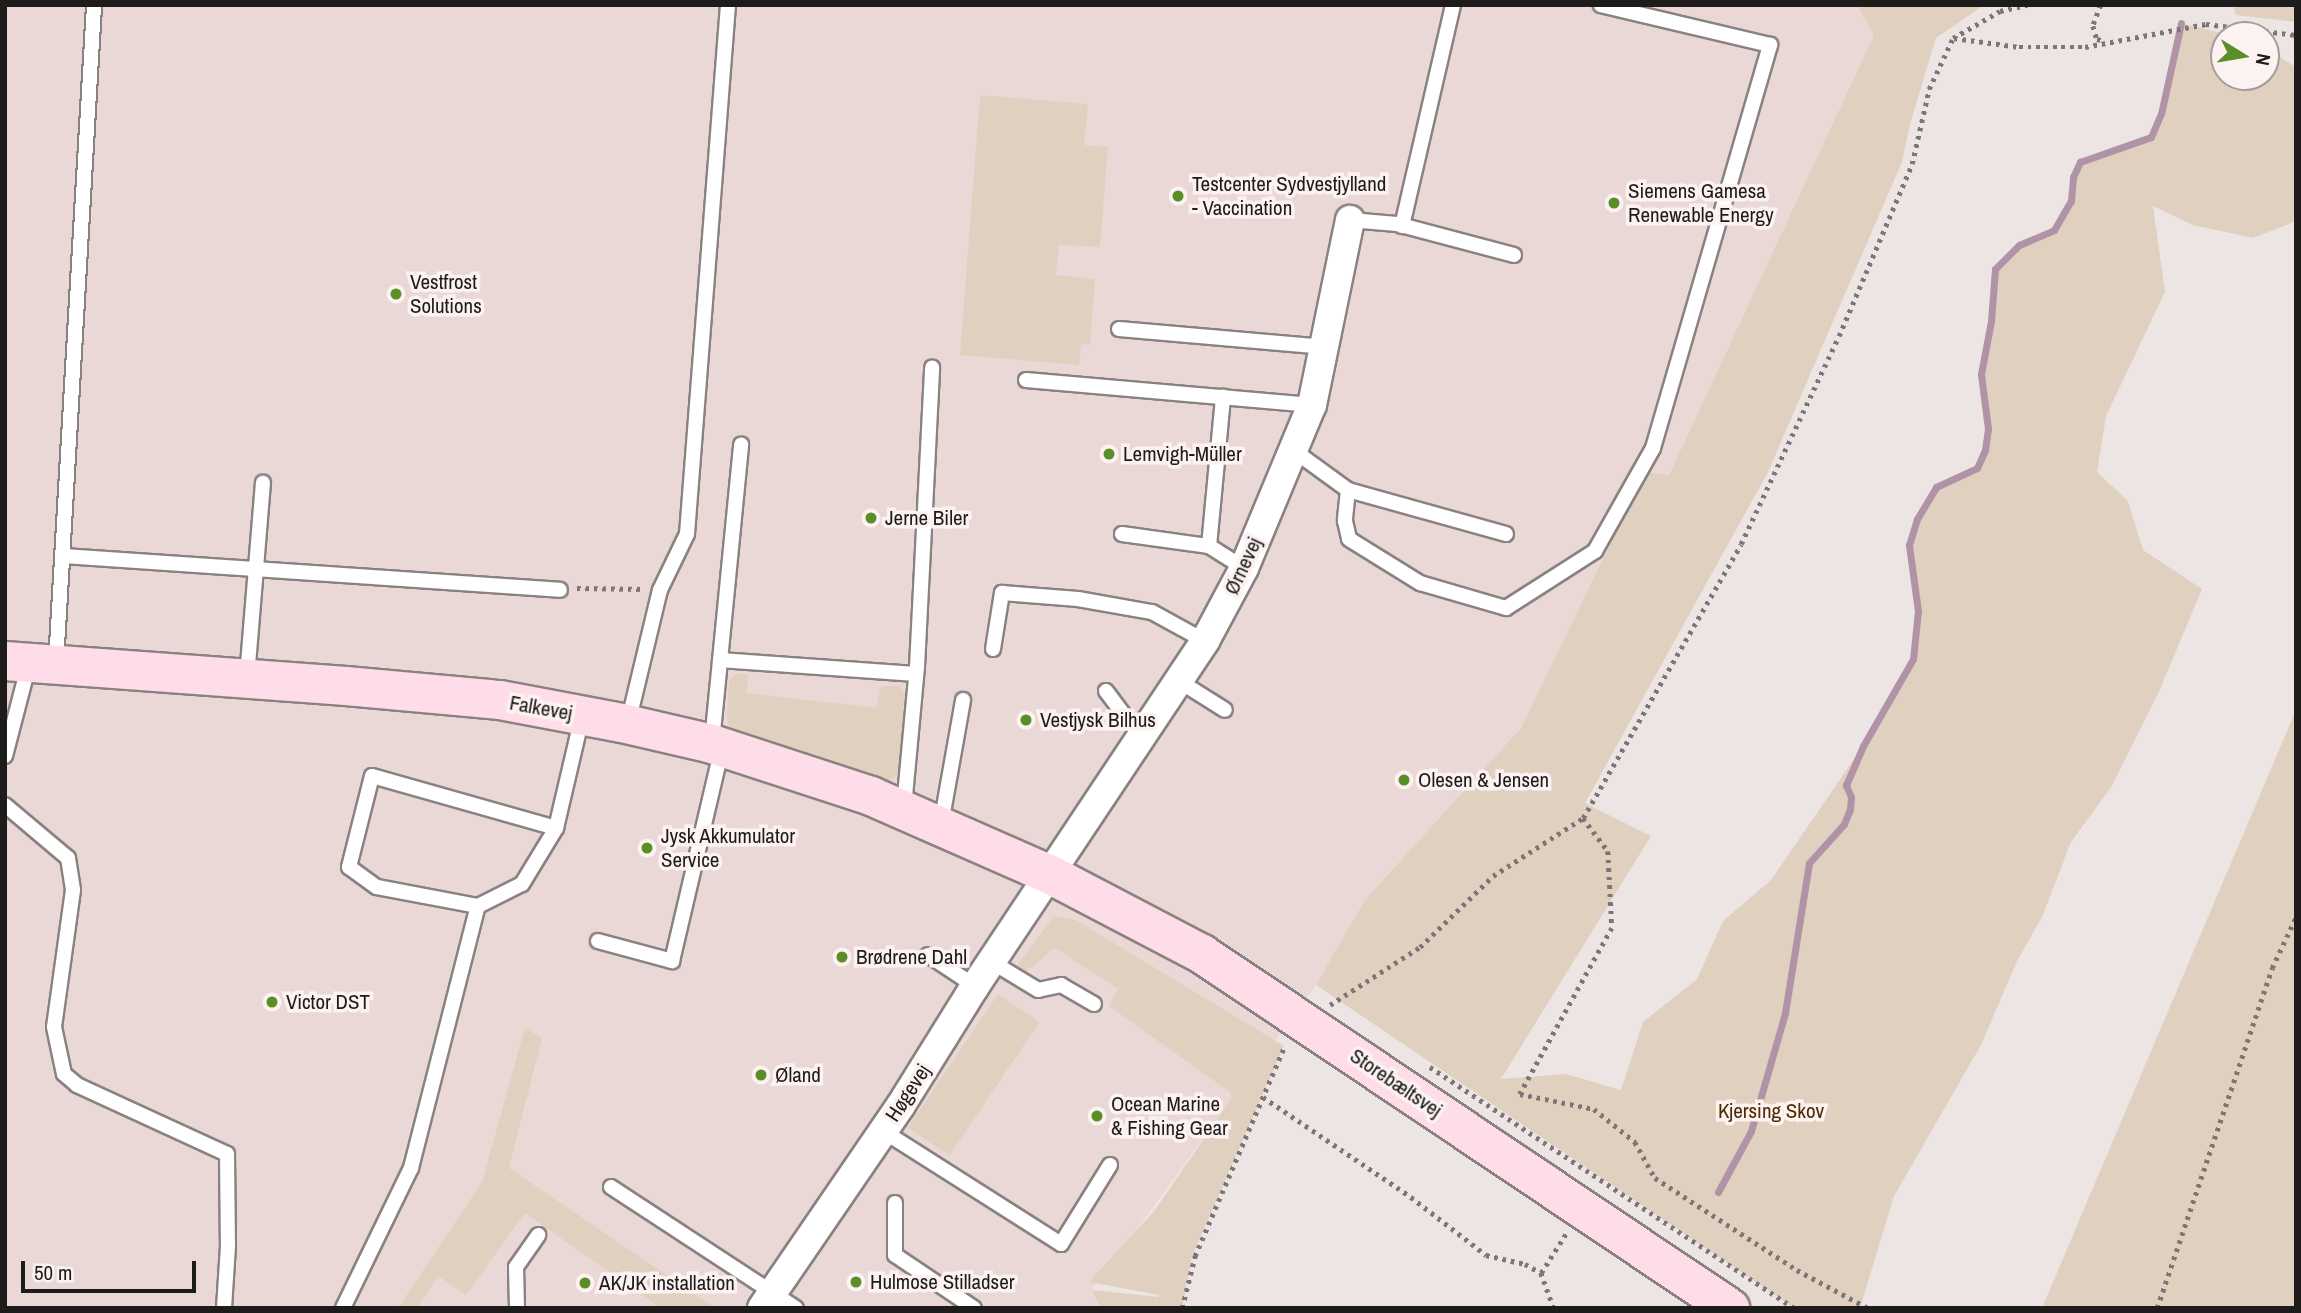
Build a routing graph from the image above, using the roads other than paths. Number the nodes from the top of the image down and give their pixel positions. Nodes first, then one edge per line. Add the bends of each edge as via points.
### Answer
1 (94, 5) edge
2 (728, 5) edge
3 (1453, 5) edge
4 (1601, 5) edge
5 (1350, 220) joint
6 (1402, 226) junction
7 (1514, 255) dead end
8 (1119, 329) dead end
9 (1325, 347) junction
10 (932, 367) dead end
11 (1026, 380) dead end
12 (1223, 397) junction
13 (1312, 405) junction
14 (741, 444) dead end
15 (1293, 450) junction
16 (263, 483) dead end
17 (1348, 490) junction
18 (1122, 534) dead end
19 (1506, 534) dead end
20 (1209, 546) junction
21 (63, 555) junction
22 (256, 568) junction
23 (1244, 568) junction
24 (560, 590) road end
25 (1205, 641) junction
26 (993, 649) dead end
27 (720, 660) junction
28 (30, 663) edge
29 (916, 674) junction
30 (247, 679) junction
31 (1179, 681) junction
32 (1106, 691) dead end
33 (963, 700) dead end
34 (1225, 710) dead end
35 (583, 716) junction
36 (628, 724) junction
37 (1146, 732) junction
38 (717, 745) junction
39 (5, 756) edge
40 (5, 805) edge
41 (904, 808) junction
42 (941, 825) junction
43 (556, 828) junction
44 (1051, 875) junction
45 (478, 906) junction
46 (598, 941) dead end
47 (928, 954) dead end
48 (992, 962) junction
49 (975, 986) junction
50 (1094, 1004) dead end
51 (883, 1131) junction
52 (1111, 1165) dead end
53 (611, 1187) dead end
54 (895, 1203) dead end
55 (538, 1235) dead end
56 (767, 1300) edge
57 (224, 1308) edge
58 (343, 1308) edge
59 (517, 1308) edge
60 (796, 1308) edge
61 (974, 1308) edge
62 (1730, 1308) edge

1 - 21 lane
2 - 36 lane via 687,534 660,590
3 - 6 lane
4 - 17 lane via 1770,45 1653,448 1595,551 1506,608 1420,583 1349,539 1345,521
5 - 6 lane
5 - 9 street, Ørnevej
6 - 7 lane
8 - 9 lane
9 - 13 street, Ørnevej
10 - 29 lane
11 - 12 lane
12 - 13 lane
12 - 20 lane
13 - 15 street, Ørnevej
14 - 27 lane
15 - 17 lane
15 - 23 street, Ørnevej
16 - 22 lane
17 - 19 lane
18 - 20 lane
20 - 23 lane
21 - 22 lane
21 - 28 lane
22 - 24 lane
22 - 30 lane
23 - 25 street, Ørnevej
25 - 26 lane via 1152,612 1078,598 1002,593
25 - 31 street, Ørnevej
27 - 29 lane
27 - 38 lane
28 - 30 street, Falkevej
28 - 39 lane
29 - 41 lane
30 - 35 street, Falkevej via 500,701
31 - 34 lane
31 - 37 street, Ørnevej
32 - 37 lane via 1129,721
33 - 42 lane
35 - 36 street, Falkevej
35 - 43 lane
36 - 38 street, Falkevej
37 - 44 street, Ørnevej
38 - 41 street, Falkevej
38 - 46 lane via 671,961
40 - 57 lane via 68,858 73,890 54,1027 64,1074 77,1085 228,1154
41 - 42 street, Falkevej
42 - 44 street, Falkevej
43 - 45 lane via 522,884
43 - 45 lane via 372,776 349,867 376,887
44 - 48 street, Høgevej
44 - 62 street, Storebæltsvej via 1202,954
45 - 58 lane via 411,1168
47 - 49 lane
48 - 49 street, Høgevej
48 - 50 lane via 1038,990 1061,985
49 - 51 street, Høgevej
51 - 52 lane via 1060,1244
51 - 56 street, Høgevej
53 - 56 lane
54 - 61 lane via 895,1255
55 - 59 lane via 516,1266
56 - 60 lane

